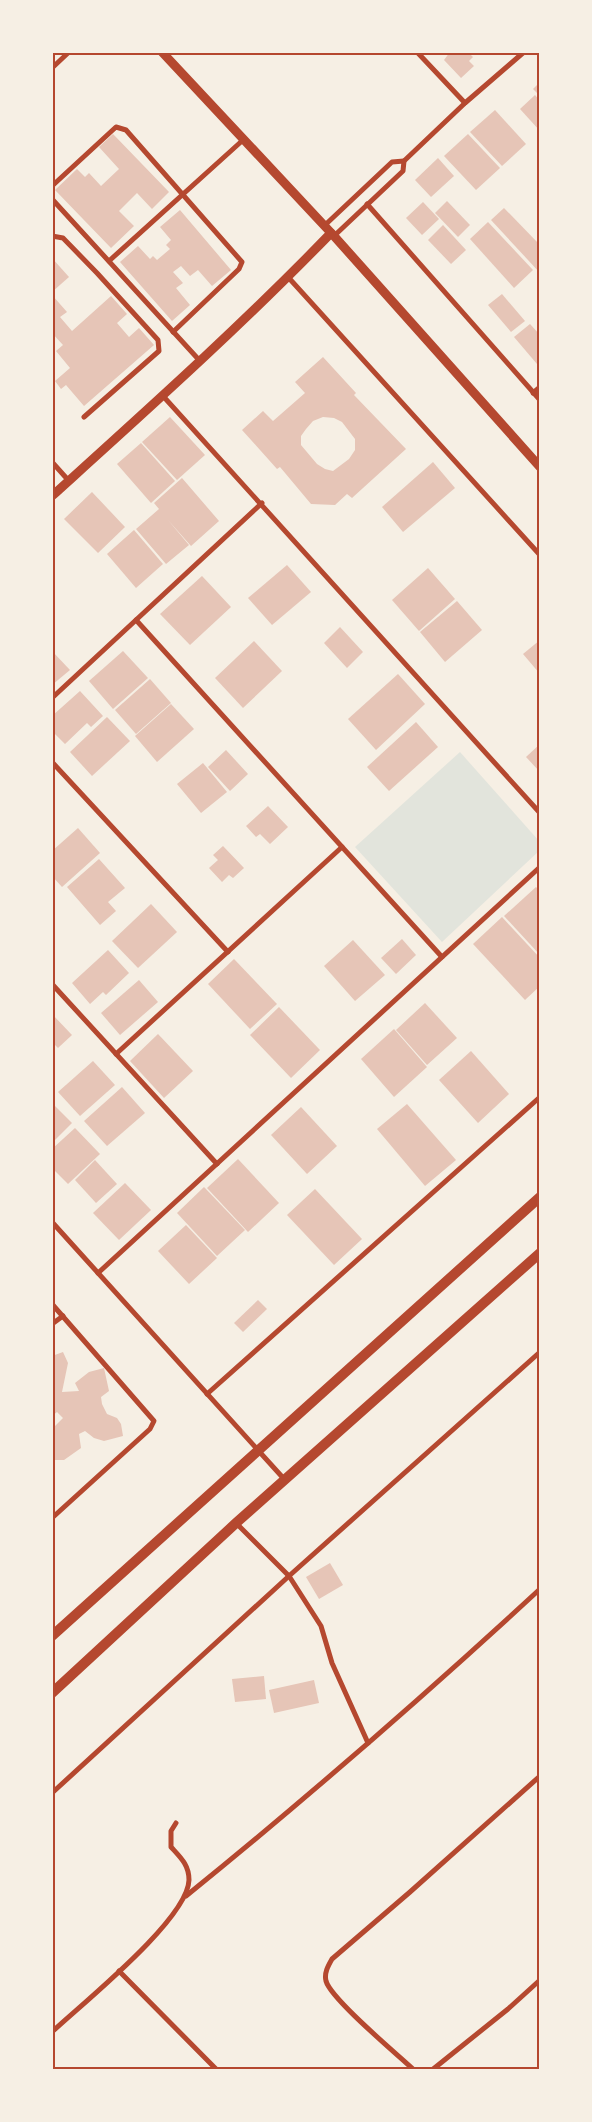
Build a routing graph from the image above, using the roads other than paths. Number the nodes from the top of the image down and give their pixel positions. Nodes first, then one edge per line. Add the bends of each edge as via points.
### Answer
1 (69, 52) edge
2 (162, 52) edge
3 (417, 52) edge
4 (524, 52) edge
5 (53, 67) edge
6 (465, 103) junction
7 (243, 140) junction
8 (404, 161) junction
9 (52, 186) edge
10 (182, 194) junction
11 (52, 199) edge
12 (367, 204) junction
13 (324, 226) junction
14 (332, 235) junction
15 (52, 236) edge
16 (109, 261) junction
17 (288, 277) junction
18 (173, 332) junction
19 (200, 362) junction
20 (540, 387) edge
21 (533, 393) junction
22 (163, 396) junction
23 (540, 400) edge
24 (84, 417) dead end
25 (52, 462) edge
26 (540, 467) edge
27 (69, 481) junction
28 (52, 496) edge
29 (262, 503) junction
30 (540, 555) edge
31 (136, 620) junction
32 (52, 698) edge
33 (52, 762) edge
34 (540, 812) edge
35 (342, 847) junction
36 (540, 867) edge
37 (228, 952) junction
38 (442, 957) junction
39 (52, 984) edge
40 (116, 1054) junction
41 (540, 1097) edge
42 (217, 1164) junction
43 (540, 1197) edge
44 (52, 1222) edge
45 (540, 1253) edge
46 (98, 1273) junction
47 (52, 1304) edge
48 (63, 1316) junction
49 (52, 1324) edge
50 (540, 1352) edge
51 (207, 1394) junction
52 (258, 1450) junction
53 (285, 1480) junction
54 (52, 1518) edge
55 (236, 1523) junction
56 (289, 1576) junction
57 (540, 1589) edge
58 (52, 1636) edge
59 (52, 1693) edge
60 (368, 1744) junction
61 (540, 1776) edge
62 (52, 1793) edge
63 (176, 1823) dead end
64 (186, 1896) junction
65 (118, 1971) junction
66 (540, 1980) edge
67 (52, 2032) edge
68 (217, 2070) edge
69 (414, 2070) edge
70 (432, 2070) edge

1 - 5 street
2 - 7 street
3 - 6 street
4 - 6 street
6 - 8 street
7 - 10 street
7 - 13 street
8 - 12 street via 403,171
8 - 13 street via 392,162
9 - 10 street via 116,127 126,130
10 - 16 street
10 - 18 street via 242,262 239,269
11 - 16 street
12 - 14 street
12 - 21 street
13 - 14 street
14 - 17 street
14 - 26 street
15 - 24 street via 63,238 158,340 159,351
16 - 18 street
17 - 19 street
17 - 30 street
18 - 19 street
19 - 22 street
20 - 21 street
21 - 23 street
22 - 27 street
22 - 29 street
25 - 27 street
27 - 28 street
29 - 31 street
29 - 34 street
31 - 32 street
31 - 35 street
33 - 37 street
35 - 37 street
35 - 38 street
36 - 38 street
37 - 40 street
38 - 42 street
39 - 40 street
40 - 42 street
41 - 51 street
42 - 46 street
43 - 52 main road
44 - 46 street
45 - 53 main road
46 - 51 street
47 - 48 street
48 - 49 street
48 - 54 street via 154,1421 150,1429
50 - 56 street
51 - 52 street
52 - 53 street
52 - 58 main road
53 - 55 main road
55 - 56 street
55 - 59 main road
56 - 60 street via 321,1626 332,1663
56 - 62 street
57 - 60 street
60 - 64 street
61 - 69 street via 332,1959 326,1970 326,1982 338,1998
63 - 64 street via 171,1831 172,1847 188,1866
64 - 65 street via 148,1946
65 - 67 street
65 - 68 street
66 - 70 street

